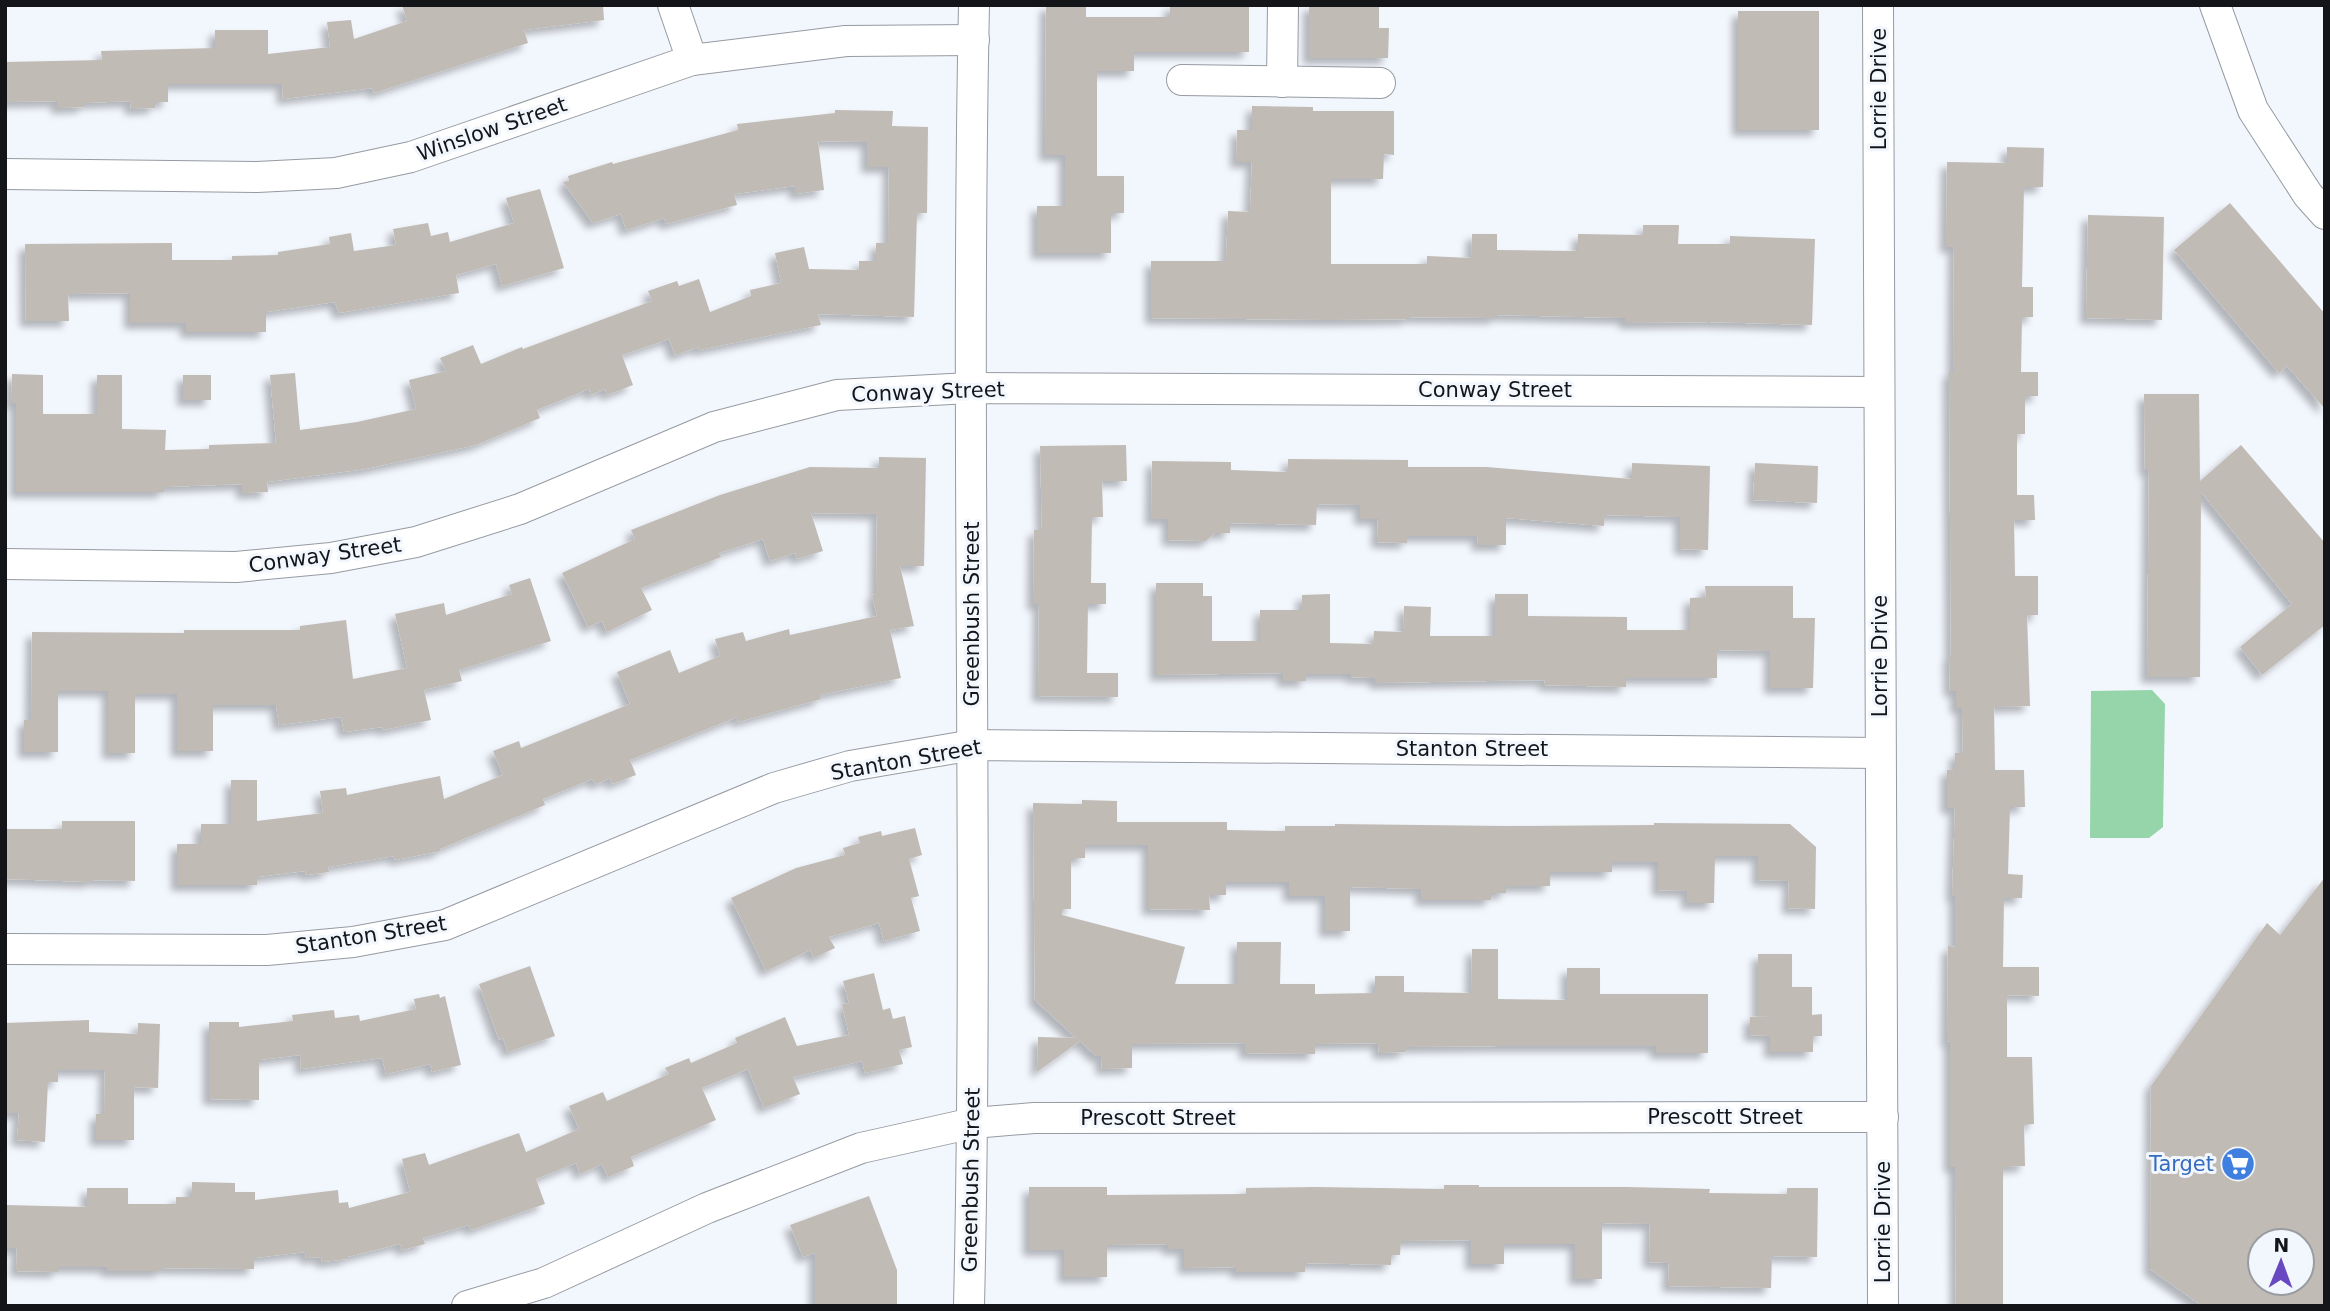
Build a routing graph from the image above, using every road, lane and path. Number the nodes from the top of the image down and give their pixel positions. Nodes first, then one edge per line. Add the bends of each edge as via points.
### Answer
1 (673, 5) edge
2 (974, 5) edge
3 (1283, 5) edge
4 (1878, 5) edge
5 (2215, 5) edge
6 (974, 40) junction
7 (692, 60) junction
8 (1182, 80) dead end
9 (1282, 82) junction
10 (1380, 83) dead end
11 (5, 174) edge
12 (2325, 214) edge
13 (970, 388) junction
14 (1879, 392) junction
15 (5, 564) edge
16 (973, 745) junction
17 (1880, 753) junction
18 (5, 949) edge
19 (1883, 1117) junction
20 (973, 1123) junction
21 (547, 1294) edge
22 (467, 1306) edge
23 (969, 1306) edge
24 (1883, 1306) edge

1 - 7 street
2 - 6 street, Greenbush Street
3 - 9 street
4 - 14 street, Lorrie Drive
5 - 12 street via 2253,110
6 - 7 street, Winslow Street via 846,41
6 - 13 street, Greenbush Street
7 - 11 street, Winslow Street via 411,157 336,173 257,177
8 - 9 street
9 - 10 street
13 - 14 street, Conway Street
13 - 15 street, Conway Street via 837,395 714,427 520,509 416,542 331,558 236,567
13 - 16 street, Greenbush Street
14 - 17 street, Lorrie Drive
16 - 17 street, Stanton Street
16 - 18 street, Stanton Street via 850,766 774,788 445,925 354,942 267,950
16 - 20 street, Greenbush Street
17 - 19 street, Lorrie Drive
19 - 20 street, Prescott Street via 1034,1118
19 - 24 street, Lorrie Drive
20 - 21 street, Prescott Street via 861,1148 707,1208
20 - 23 street, Greenbush Street
21 - 22 street, Prescott Street

